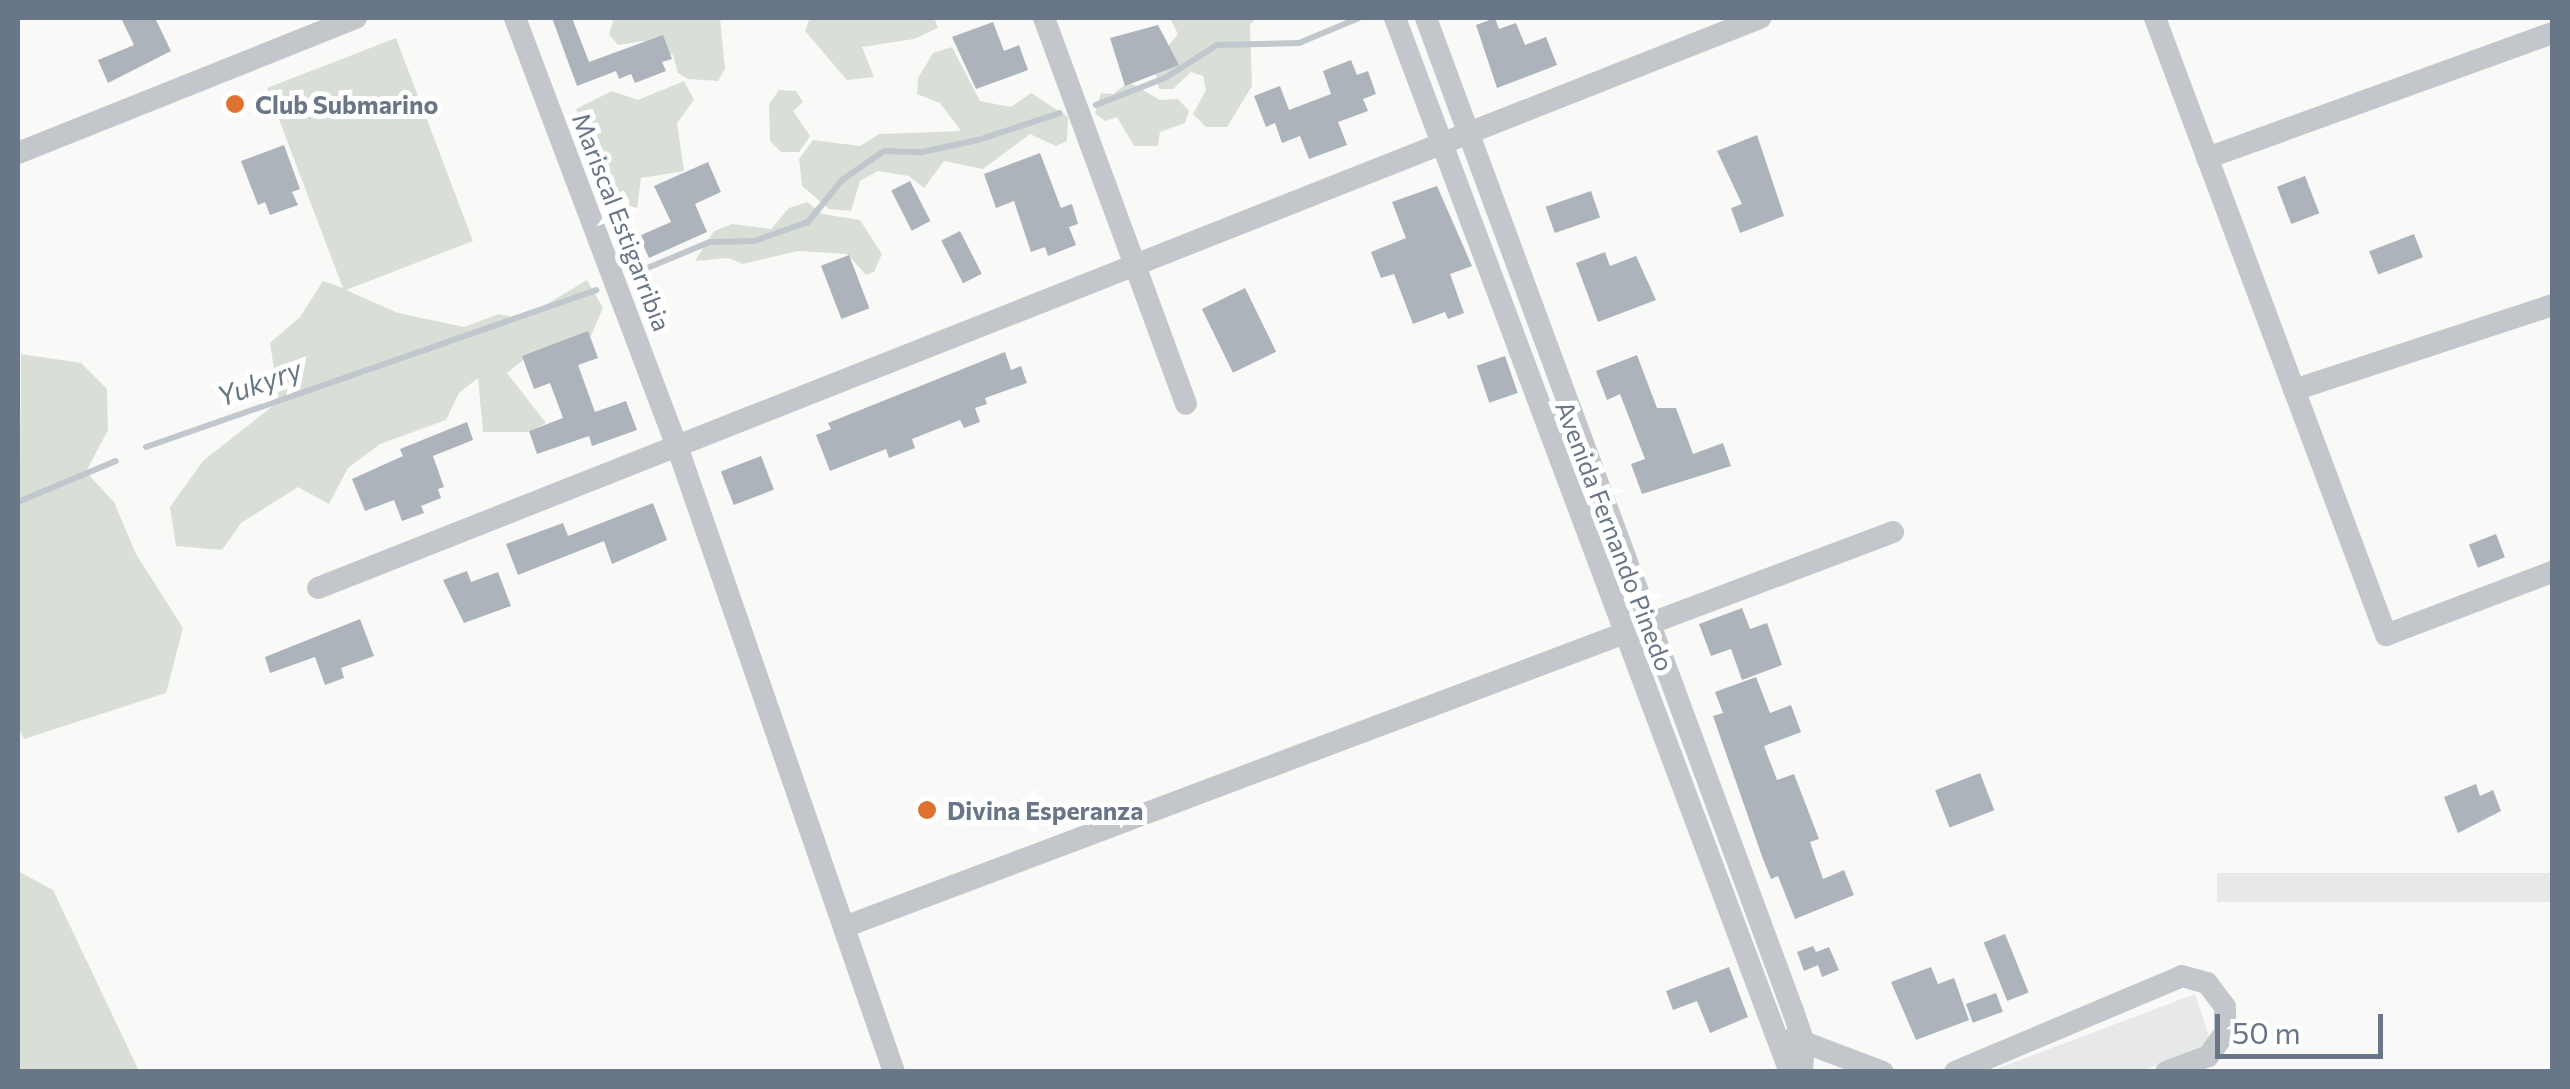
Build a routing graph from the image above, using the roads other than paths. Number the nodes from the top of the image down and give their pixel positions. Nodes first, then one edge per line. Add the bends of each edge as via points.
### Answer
1 (356, 18) edge
2 (515, 18) edge
3 (1044, 18) edge
4 (1395, 18) edge
5 (1426, 18) edge
6 (1760, 18) edge
7 (2155, 18) edge
8 (2552, 33) edge
9 (1469, 132) junction
10 (1440, 144) junction
11 (18, 151) edge
12 (2207, 158) junction
13 (1135, 265) junction
14 (2552, 305) edge
15 (2294, 390) junction
16 (1186, 404) dead end
17 (677, 446) junction
18 (1894, 532) dead end
19 (2552, 572) edge
20 (318, 588) dead end
21 (1650, 619) junction
22 (1620, 630) junction
23 (844, 926) junction
24 (1774, 1028) junction
25 (1804, 1043) junction
26 (894, 1072) edge
27 (1790, 1072) edge
28 (1802, 1072) edge
29 (1883, 1072) edge
30 (1955, 1072) edge
31 (2166, 1072) edge

1 - 11 street
2 - 17 street, Mariscal Estigarribia
3 - 13 street
4 - 10 street, Avenida Fernando Pinedo
5 - 9 street, Avenida Fernando Pinedo
6 - 9 street
7 - 12 street
8 - 12 street
9 - 10 street
9 - 21 street, Avenida Fernando Pinedo
10 - 13 street
10 - 22 street, Avenida Fernando Pinedo
12 - 15 street
13 - 16 street
13 - 17 street
14 - 15 street
15 - 19 street via 2386,635
17 - 20 street
17 - 23 street, Mariscal Estigarribia
18 - 21 street
21 - 22 street
21 - 25 street, Avenida Fernando Pinedo
22 - 23 street
22 - 24 street, Avenida Fernando Pinedo
23 - 26 street, Mariscal Estigarribia
24 - 25 street
24 - 27 street, Avenida Fernando Pinedo
25 - 28 street, Avenida Fernando Pinedo
25 - 29 street
30 - 31 street via 2182,976 2206,983 2225,1007 2224,1033 2208,1056

